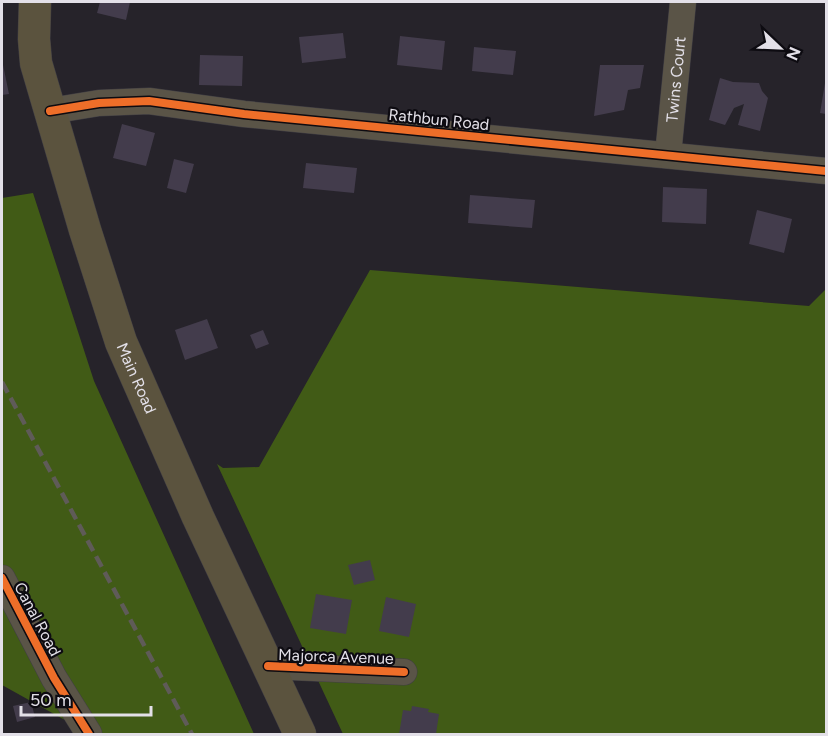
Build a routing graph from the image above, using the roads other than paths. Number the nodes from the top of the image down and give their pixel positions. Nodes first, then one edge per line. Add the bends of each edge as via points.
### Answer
1 (35, 2) edge
2 (683, 2) edge
3 (50, 111) junction
4 (668, 155) junction
5 (826, 171) edge
6 (2, 578) edge
7 (268, 666) junction
8 (404, 672) dead end
9 (89, 735) edge
10 (300, 735) edge

1 - 3 main road, Main Road via 36,63
2 - 4 street, Twins Court
3 - 4 street, Rathbun Road via 99,103 149,101 244,114
3 - 7 main road, Main Road via 121,342
4 - 5 street, Rathbun Road
6 - 9 street, Canal Road
7 - 8 street, Majorca Avenue
7 - 10 main road, Main Road

